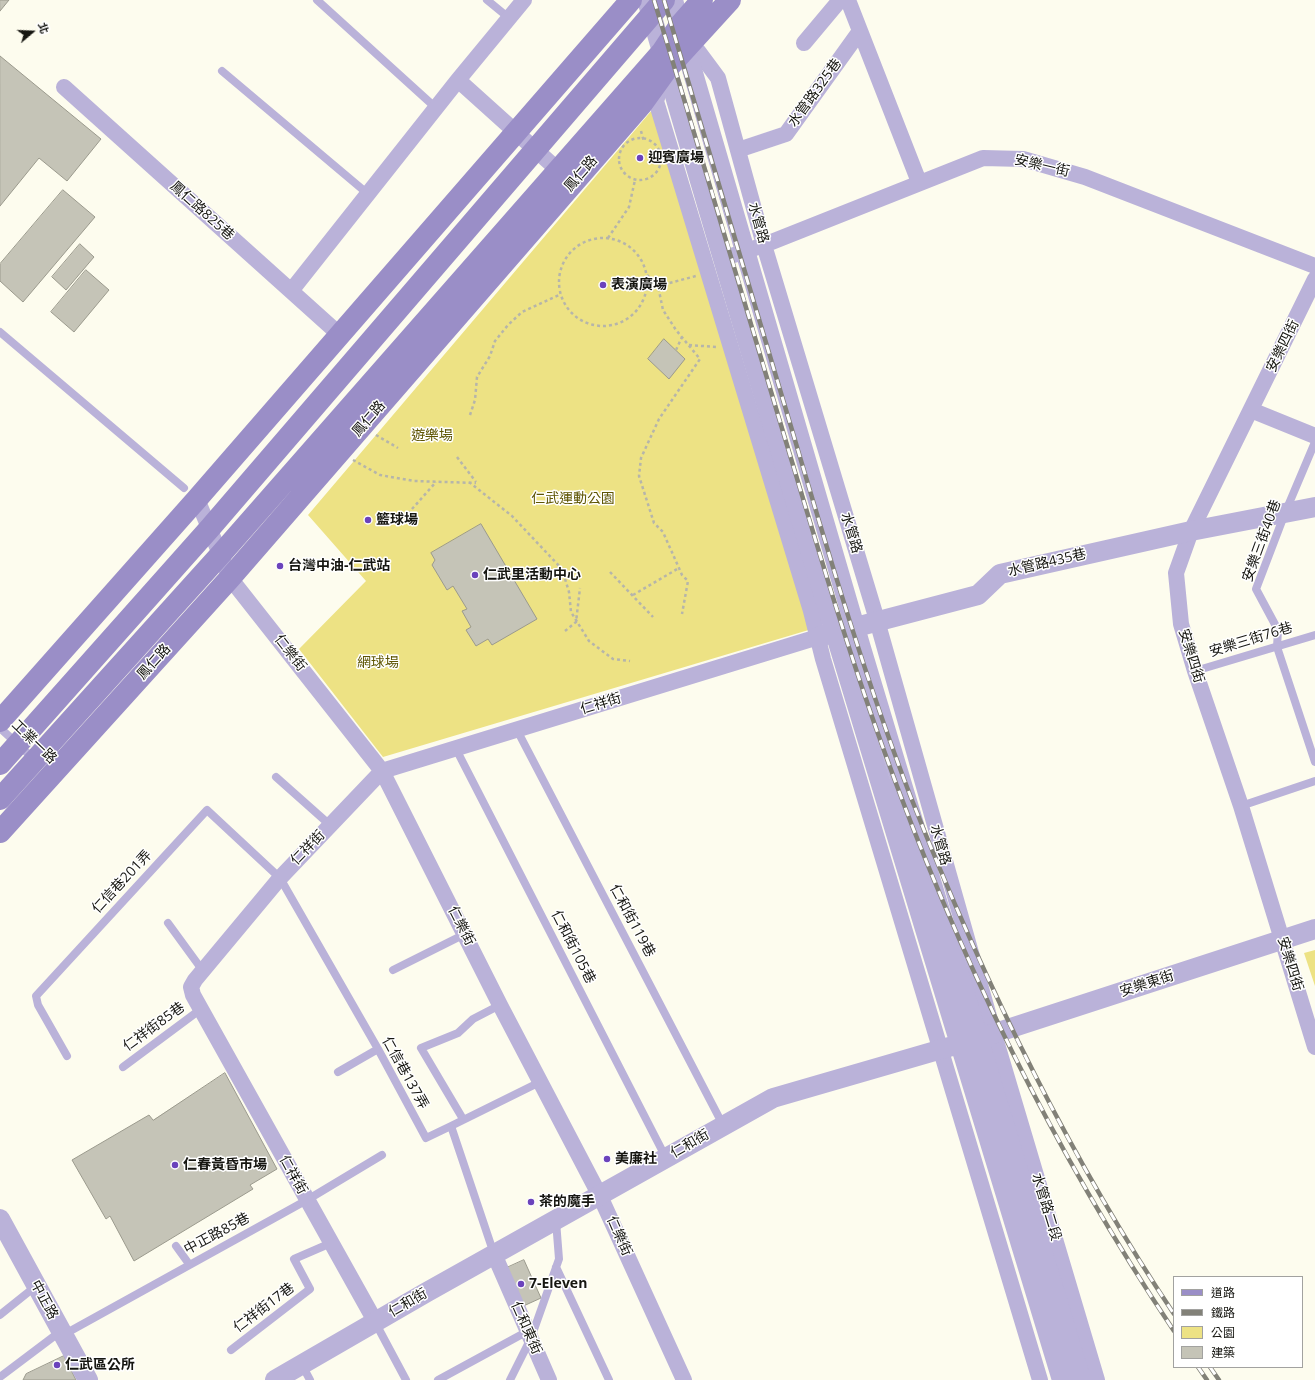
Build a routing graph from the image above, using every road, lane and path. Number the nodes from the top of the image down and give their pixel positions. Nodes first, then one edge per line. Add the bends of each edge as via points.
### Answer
1 (317, 0) edge
2 (488, 0) edge
3 (524, 0) edge
4 (631, 0) edge
5 (673, 0) edge
6 (702, 0) edge
7 (730, 0) edge
8 (840, 0) edge
9 (848, 0) edge
10 (654, 5) edge
11 (509, 18) junction
12 (680, 25) junction
13 (860, 31) junction
14 (804, 43) dead end
15 (686, 49) junction
16 (664, 61) junction
17 (222, 71) dead end
18 (458, 80) junction
19 (64, 87) dead end
20 (436, 108) junction
21 (516, 132) junction
22 (536, 150) junction
23 (738, 150) junction
24 (558, 170) junction
25 (635, 180) junction
26 (919, 182) junction
27 (368, 194) junction
28 (608, 238) junction
29 (755, 248) junction
30 (722, 259) junction
31 (1314, 268) edge
32 (702, 274) dead end
33 (647, 275) junction
34 (658, 286) junction
35 (291, 291) junction
36 (561, 294) junction
37 (0, 332) edge
38 (340, 335) junction
39 (682, 337) junction
40 (688, 345) junction
41 (717, 347) dead end
42 (676, 350) dead end
43 (1251, 410) junction
44 (470, 415) dead end
45 (370, 431) dead end
46 (1315, 436) edge
47 (1315, 442) edge
48 (398, 448) dead end
49 (347, 457) dead end
50 (456, 457) dead end
51 (437, 482) junction
52 (469, 482) junction
53 (191, 493) junction
54 (1315, 507) edge
55 (1285, 513) junction
56 (404, 518) dead end
57 (210, 528) junction
58 (1191, 531) junction
59 (221, 554) junction
60 (679, 568) junction
61 (610, 572) dead end
62 (230, 578) junction
63 (580, 588) dead end
64 (633, 595) junction
65 (682, 614) dead end
66 (653, 617) dead end
67 (876, 620) junction
68 (576, 622) junction
69 (855, 626) junction
70 (565, 631) dead end
71 (826, 635) junction
72 (1315, 635) edge
73 (1278, 647) junction
74 (630, 662) dead end
75 (1195, 671) junction
76 (0, 721) edge
77 (0, 728) edge
78 (517, 730) junction
79 (17, 744) junction
80 (456, 749) junction
81 (1315, 762) edge
82 (0, 764) edge
83 (43, 768) junction
84 (382, 771) junction
85 (276, 777) dead end
86 (1315, 781) edge
87 (0, 799) edge
88 (1242, 806) junction
89 (330, 825) junction
90 (0, 832) edge
91 (280, 878) junction
92 (168, 923) dead end
93 (1315, 929) edge
94 (464, 934) junction
95 (1282, 940) junction
96 (203, 970) junction
97 (393, 970) dead end
98 (500, 1005) junction
99 (201, 1009) junction
100 (987, 1036) junction
101 (960, 1044) junction
102 (1315, 1046) edge
103 (378, 1049) junction
104 (940, 1050) junction
105 (67, 1056) dead end
106 (123, 1066) dead end
107 (338, 1072) dead end
108 (540, 1082) junction
109 (463, 1119) junction
110 (723, 1125) junction
111 (451, 1126) junction
112 (382, 1155) dead end
113 (666, 1158) junction
114 (600, 1196) junction
115 (307, 1200) junction
116 (0, 1220) edge
117 (556, 1220) junction
118 (331, 1243) junction
119 (176, 1246) dead end
120 (494, 1254) junction
121 (189, 1264) junction
122 (556, 1267) junction
123 (36, 1285) junction
124 (0, 1315) edge
125 (375, 1321) junction
126 (62, 1333) junction
127 (529, 1334) junction
128 (231, 1350) dead end
129 (306, 1372) edge
130 (0, 1377) edge
131 (88, 1380) edge
132 (275, 1380) edge
133 (406, 1380) edge
134 (438, 1380) edge
135 (510, 1380) edge
136 (549, 1380) edge
137 (609, 1380) edge
138 (684, 1380) edge
139 (1040, 1380) edge
140 (1062, 1380) edge
141 (1081, 1380) edge
142 (1097, 1380) edge

1 - 20 lane
2 - 11 lane
3 - 11 street
4 - 21 main road
5 - 12 street, 水管路
6 - 12 main road, 鳳仁路
7 - 15 main road, 鳳仁路
8 - 14 street
9 - 13 street
10 - 16 street
10 - 22 main road
11 - 18 street
12 - 15 street, 水管路
12 - 16 main road, 鳳仁路
13 - 23 street, 水管路325巷 via 786,134
13 - 26 street
15 - 16 main road, 鳳仁路
15 - 23 street, 水管路 via 698,51 718,78
15 - 29 street, 水管路
16 - 24 main road, 鳳仁路
16 - 30 street
16 - 62 main road, 鳳仁路 via 641,105
16 - 71 street via 656,101
17 - 27 lane
18 - 20 street
18 - 21 street
19 - 35 street, 鳳仁路825巷
20 - 27 street
21 - 22 street
21 - 38 main road
22 - 24 street
22 - 57 main road
23 - 29 street, 水管路
24 - 59 main road, 鳳仁路
25 - 25 path via 623,172 619,159 620,152 630,141 644,139 655,145 660,164 658,170 648,178
25 - 28 path via 629,207
26 - 29 street, 安樂一街
26 - 31 street, 安樂一街 via 983,158 1023,159 1085,177
27 - 35 street
28 - 33 path via 619,240 634,250 644,264
28 - 36 path via 595,238 584,242 567,256 559,278
29 - 30 street, 安樂一街
29 - 67 street, 水管路
29 - 69 street, 水管路
30 - 71 street
31 - 43 street, 安樂四街
32 - 34 path
33 - 34 path
33 - 36 path via 645,298 639,308 632,316 611,326 588,324 578,318 569,310
34 - 39 path via 663,310
35 - 38 street, 鳳仁路825巷
36 - 44 path via 522,312 495,341 490,356 477,377 475,400
37 - 53 lane
38 - 53 main road
39 - 40 path
39 - 42 path
40 - 41 path
40 - 60 path via 700,359 659,419 640,458 639,476 654,522 668,542
43 - 46 street
43 - 58 street, 安樂四街
45 - 48 path
47 - 55 lane, 安樂三街40巷
49 - 51 path via 380,475
50 - 52 path via 476,482
51 - 52 path
51 - 56 path
52 - 68 path via 512,516 562,569 569,592 571,612
53 - 57 street, 仁樂街
53 - 76 main road
54 - 55 street, 水管路435巷
55 - 58 street, 水管路435巷
55 - 73 lane, 安樂三街40巷 via 1256,589 1278,630
57 - 59 street, 仁樂街
57 - 79 main road
58 - 67 street, 水管路435巷 via 1000,574 978,595
58 - 75 street, 安樂四街 via 1176,573 1181,624
59 - 62 street, 仁樂街
59 - 83 main road, 鳳仁路
60 - 64 path
60 - 65 path via 688,581
61 - 64 path
62 - 83 main road, 鳳仁路
62 - 84 street, 仁樂街
63 - 68 path
64 - 66 path
67 - 69 street, 水管路435巷
67 - 100 street, 水管路
68 - 70 path
68 - 74 path via 589,641 598,648 613,659
69 - 71 street, 水管路435巷
69 - 100 street, 水管路
71 - 78 street, 仁祥街
71 - 101 street
71 - 104 street
72 - 73 lane, 安樂三街76巷
73 - 75 lane, 安樂三街76巷
73 - 81 lane, 安樂三街40巷
75 - 88 street, 安樂四街
77 - 79 lane, 工業一路
78 - 80 street, 仁祥街
78 - 110 lane, 仁和街119巷
79 - 82 main road
79 - 83 lane, 工業一路
80 - 84 street, 仁祥街
80 - 113 lane, 仁和街105巷
83 - 87 main road, 鳳仁路
83 - 90 main road, 鳳仁路
84 - 89 street, 仁祥街
84 - 94 street, 仁樂街
85 - 89 lane
86 - 88 lane
88 - 95 street, 安樂四街
89 - 91 street, 仁祥街
91 - 96 street, 仁祥街
91 - 103 lane, 仁信巷137弄
91 - 105 lane, 仁信巷201弄 via 207,810 36,996 38,1005
92 - 96 lane
93 - 95 street, 安樂東街
94 - 97 lane
94 - 98 street, 仁樂街
95 - 100 street, 安樂東街
95 - 102 street, 安樂四街
96 - 99 street, 仁祥街 via 191,988
98 - 108 street, 仁樂街
98 - 109 lane via 473,1019 458,1033 421,1048
99 - 106 lane, 仁祥街85巷
99 - 115 street, 仁祥街
100 - 101 street, 仁和街
100 - 141 street, 水管路二段
100 - 142 street, 水管路二段
101 - 104 street, 仁和街
101 - 140 street
103 - 107 lane
103 - 111 lane, 仁信巷137弄 via 426,1138
104 - 110 street, 仁和街 via 773,1098
104 - 139 street
108 - 109 lane
108 - 114 street, 仁樂街
109 - 111 lane
110 - 113 street, 仁和街
111 - 120 lane
112 - 115 lane, 中正路85巷
113 - 114 street, 仁和街
114 - 117 street, 仁和街
114 - 138 street, 仁樂街
115 - 118 street, 仁祥街
115 - 121 lane, 中正路85巷
116 - 123 street, 中正路
117 - 120 street, 仁和街
117 - 122 lane via 559,1259
118 - 125 street, 仁祥街
118 - 128 lane, 仁祥街17巷 via 294,1259 310,1289
119 - 121 lane
120 - 125 street, 仁和街
120 - 127 street, 仁和東街
121 - 126 lane, 中正路85巷
122 - 127 lane
122 - 137 lane
123 - 124 lane
123 - 126 street, 中正路
125 - 129 street, 仁和街
125 - 133 lane
126 - 130 lane, 中正路85巷
126 - 131 street, 中正路
127 - 134 lane
127 - 135 lane
127 - 136 street, 仁和東街
129 - 132 street, 仁和街

